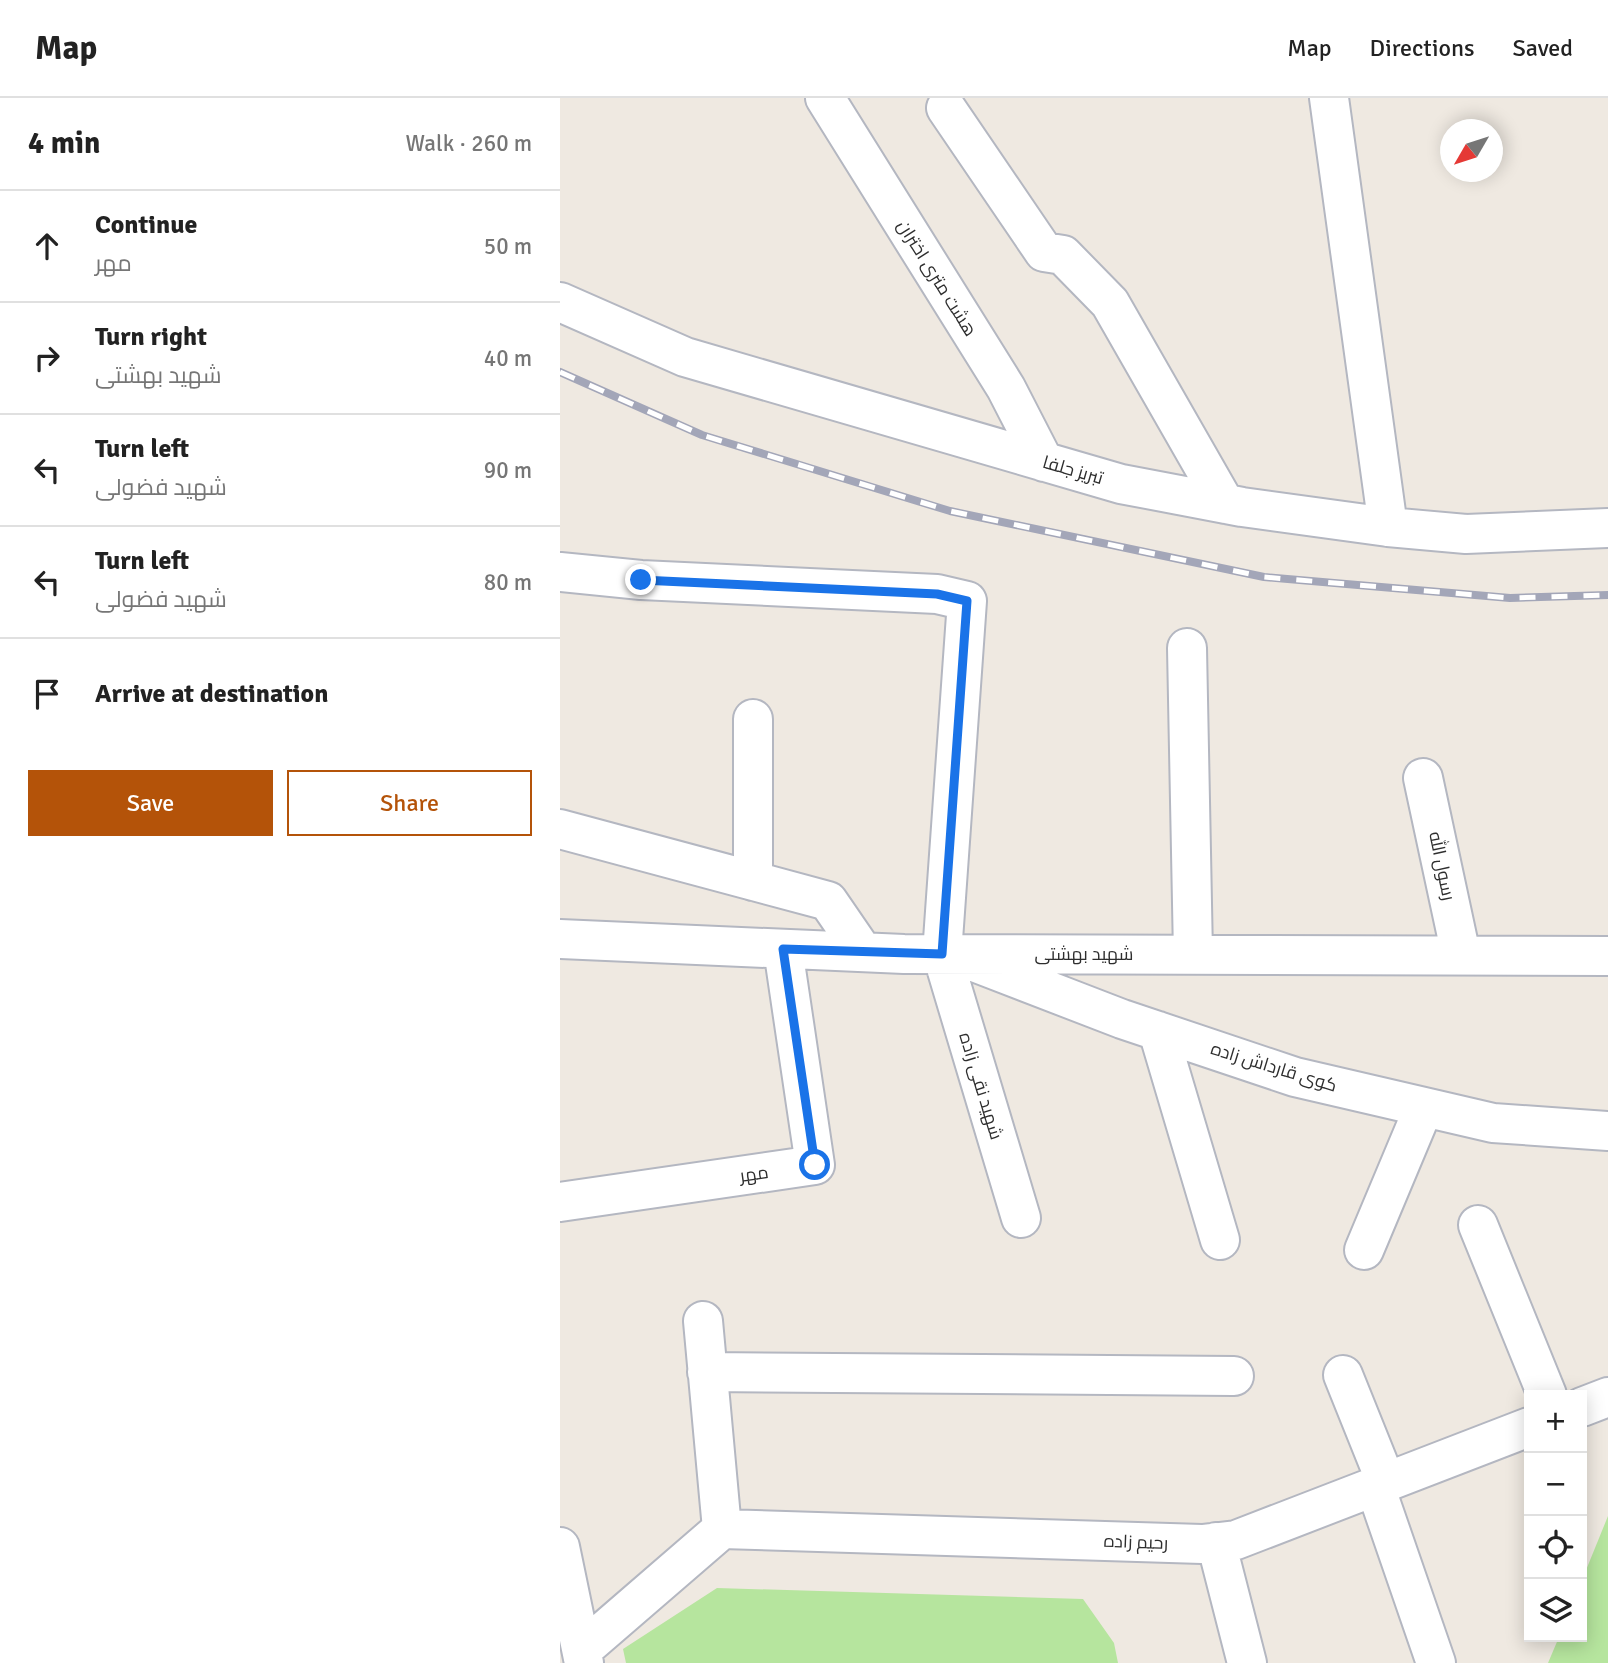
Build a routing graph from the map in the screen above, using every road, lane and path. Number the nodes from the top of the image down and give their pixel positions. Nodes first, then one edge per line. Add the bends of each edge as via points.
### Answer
1 (825, 98) edge
2 (1329, 98) edge
3 (946, 108) dead end
4 (560, 302) edge
5 (1044, 462) junction
6 (1225, 504) junction
7 (1388, 527) junction
8 (1608, 528) edge
9 (560, 572) edge
10 (1187, 648) dead end
11 (753, 719) dead end
12 (1423, 778) dead end
13 (560, 829) edge
14 (753, 881) junction
15 (560, 939) edge
16 (783, 949) junction
17 (863, 952) junction
18 (947, 954) junction
19 (1193, 954) junction
20 (1461, 955) junction
21 (1608, 956) edge
22 (1158, 1031) junction
23 (1424, 1107) junction
24 (1608, 1131) edge
25 (560, 1202) edge
26 (1021, 1218) dead end
27 (1478, 1225) dead end
28 (1220, 1240) dead end
29 (1364, 1250) dead end
30 (703, 1321) dead end
31 (707, 1372) junction
32 (1343, 1375) dead end
33 (1234, 1376) dead end
34 (1545, 1390) edge
35 (1608, 1397) edge
36 (1587, 1405) edge
37 (1524, 1436) edge
38 (1381, 1484) junction
39 (722, 1529) junction
40 (1216, 1542) junction
41 (560, 1547) edge
42 (583, 1657) edge
43 (1247, 1663) edge
44 (1436, 1663) edge

1 - 5 street, هشت متری اختران via 1006,388
2 - 7 street
3 - 6 street via 1044,252 1063,255 1110,303
4 - 5 street, تبریز جلفا via 685,356
5 - 6 street, تبریز جلفا via 1121,484
6 - 7 street, تبریز جلفا
7 - 8 street, تبریز جلفا via 1466,534
9 - 18 street via 937,594 967,601
10 - 19 street
11 - 14 street
12 - 20 street, رسول الله
13 - 14 street
14 - 17 street via 828,901
15 - 16 street, شهید بهشتی
16 - 17 street, شهید بهشتی
16 - 25 street, مهر via 815,1165
17 - 18 street, شهید بهشتی
18 - 19 street, شهید بهشتی
18 - 22 street, کوی قارداش زاده
18 - 26 street, شهید نقی زاده
19 - 20 street, شهید بهشتی
20 - 21 street, شهید بهشتی
22 - 23 street, کوی قارداش زاده via 1296,1077
22 - 28 street
23 - 24 street, کوی قارداش زاده via 1493,1123
23 - 29 street
27 - 34 street
30 - 31 street
31 - 33 street
31 - 39 street
32 - 38 street
35 - 36 street
37 - 38 street, رحیم زاده
38 - 40 street, رحیم زاده via 1236,1540
38 - 44 street
39 - 40 street, رحیم زاده
39 - 42 street
40 - 43 street
41 - 42 street

